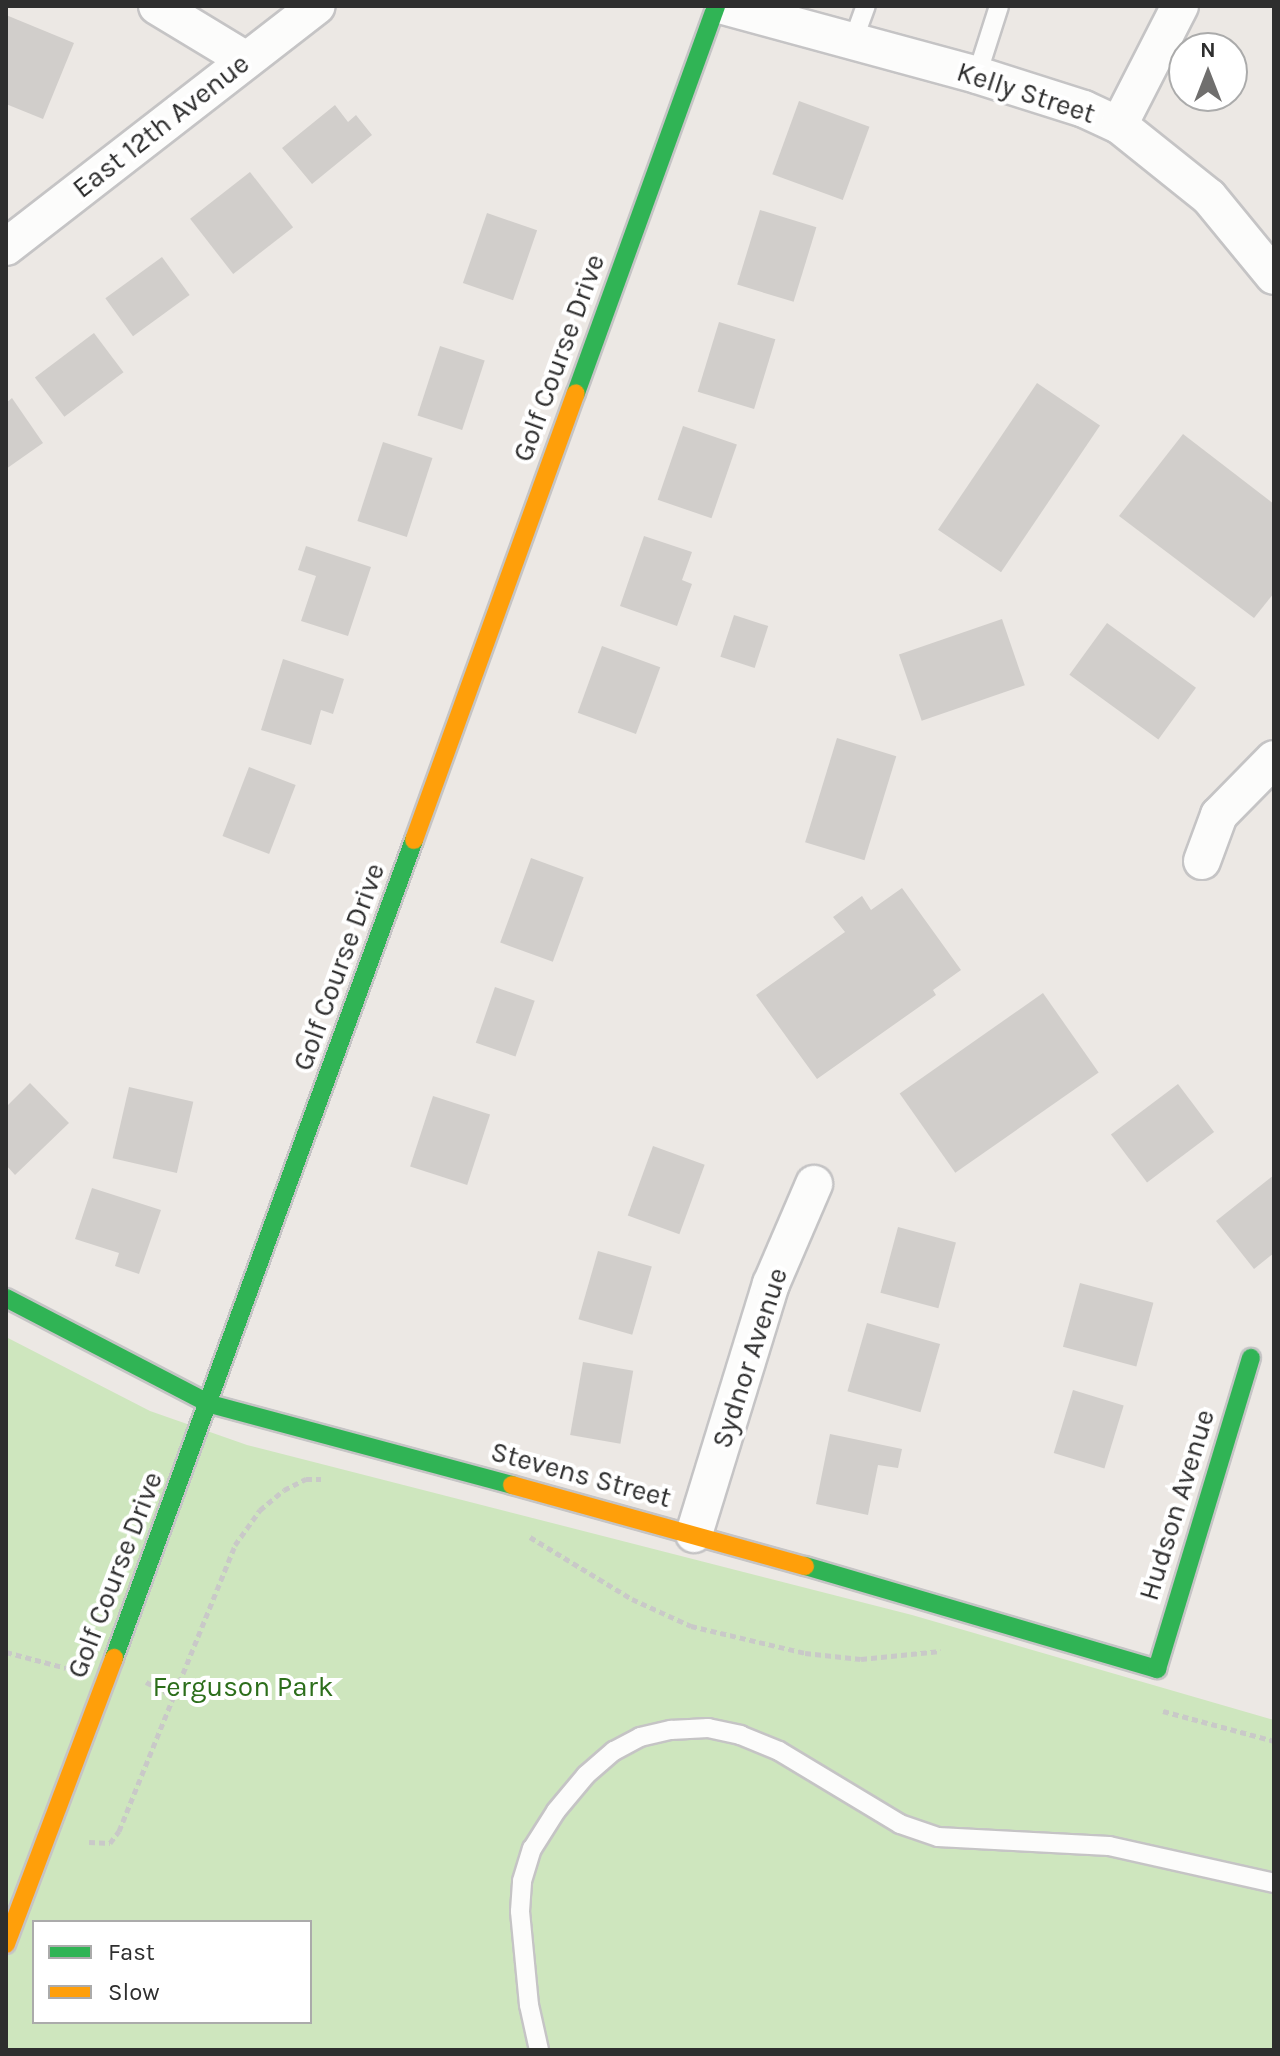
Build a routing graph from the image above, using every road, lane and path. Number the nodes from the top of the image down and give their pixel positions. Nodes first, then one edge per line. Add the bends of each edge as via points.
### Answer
1 (157, 6) edge
2 (317, 6) edge
3 (716, 6) edge
4 (723, 6) edge
5 (866, 6) edge
6 (999, 6) edge
7 (1180, 6) edge
8 (853, 41) junction
9 (246, 60) junction
10 (977, 75) junction
11 (1119, 125) junction
12 (6, 247) edge
13 (1274, 276) edge
14 (1274, 759) edge
15 (1202, 861) dead end
16 (814, 1184) dead end
17 (6, 1298) edge
18 (1251, 1358) dead end
19 (210, 1404) junction
20 (328, 1480) dead end
21 (519, 1533) dead end
22 (694, 1534) junction
23 (945, 1651) dead end
24 (1157, 1669) joint
25 (1160, 1710) dead end
26 (1274, 1741) edge
27 (51, 1826) junction
28 (1274, 1883) edge
29 (6, 1944) edge
30 (539, 2050) edge

1 - 9 street
2 - 9 street, East 12th Avenue
3 - 19 street, Golf Course Drive
4 - 8 street, Kelly Street
5 - 8 lane
6 - 10 lane
7 - 11 street
8 - 10 street, Kelly Street
9 - 12 street, East 12th Avenue
10 - 11 street, Kelly Street
11 - 13 street, Kelly Street via 1209,197
14 - 15 street via 1219,815
16 - 22 street, Sydnor Avenue via 771,1284
17 - 19 street, Stevens Street
18 - 24 street, Hudson Avenue
19 - 22 street, Stevens Street
19 - 27 street, Golf Course Drive
20 - 27 path via 306,1479 284,1490 260,1510 235,1545 110,1843 94,1844
21 - 23 path via 632,1599 691,1626 805,1653 861,1659
22 - 24 street, Stevens Street
25 - 26 path
27 - 29 street, Golf Course Drive
28 - 30 lane via 1109,1846 938,1837 900,1824 779,1751 740,1735 708,1728 661,1732 614,1751 556,1811 532,1849 520,1911

